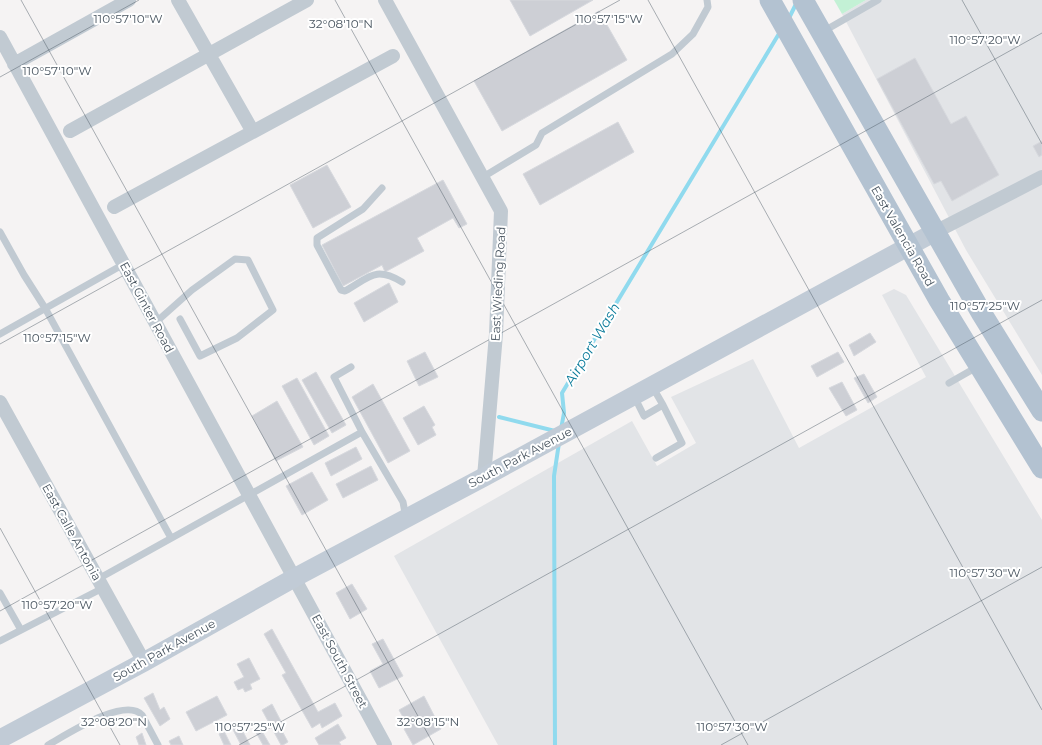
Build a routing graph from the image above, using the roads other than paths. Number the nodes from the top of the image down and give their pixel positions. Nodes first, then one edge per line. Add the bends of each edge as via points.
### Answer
1 (129, 0) edge
2 (178, 0) edge
3 (307, 0) edge
4 (384, 0) edge
5 (707, 0) edge
6 (770, 0) edge
7 (803, 0) edge
8 (878, 0) edge
9 (188, 6) edge
10 (819, 29) junction
11 (0, 37) edge
12 (209, 54) junction
13 (393, 56) dead end
14 (14, 64) junction
15 (70, 131) dead end
16 (253, 132) junction
17 (483, 177) junction
18 (1042, 177) edge
19 (382, 188) dead end
20 (114, 207) dead end
21 (0, 232) edge
22 (935, 232) junction
23 (908, 245) junction
24 (124, 264) junction
25 (402, 282) dead end
26 (45, 308) junction
27 (180, 319) dead end
28 (155, 323) junction
29 (0, 334) edge
30 (978, 366) junction
31 (351, 367) dead end
32 (949, 383) dead end
33 (652, 385) junction
34 (634, 395) junction
35 (0, 402) edge
36 (662, 405) junction
37 (1042, 411) edge
38 (362, 432) junction
39 (656, 458) dead end
40 (1042, 468) edge
41 (484, 477) junction
42 (249, 495) junction
43 (406, 519) junction
44 (172, 538) junction
45 (294, 578) junction
46 (101, 583) junction
47 (0, 593) edge
48 (22, 630) junction
49 (0, 641) edge
50 (144, 662) junction
51 (0, 739) edge
52 (48, 745) edge
53 (158, 745) edge
54 (385, 745) edge

1 - 14 street
2 - 9 street
3 - 12 street
4 - 17 street, East Wieding Road
5 - 17 lane via 708,7 692,34 672,54 542,133 536,145
6 - 23 main road, East Valencia Road
7 - 10 main road
8 - 10 lane
9 - 12 street
10 - 22 main road
11 - 14 street, East Ginter Road
12 - 15 street
12 - 16 street
13 - 16 street
14 - 24 street, East Ginter Road
16 - 20 street
17 - 41 street, East Wieding Road via 501,211 496,334
18 - 22 street, South Park Avenue
19 - 25 lane via 363,209 317,238 317,245 341,290 346,292 377,273
21 - 26 lane
22 - 23 main road, South Park Avenue
22 - 37 main road
23 - 30 main road, East Valencia Road
23 - 33 main road, South Park Avenue
24 - 26 lane
24 - 28 street, East Ginter Road
26 - 29 lane
26 - 44 lane
27 - 28 lane via 200,356 237,338 273,310 248,260 235,259 192,290
28 - 42 street, East Ginter Road
30 - 32 lane
30 - 40 main road, East Valencia Road
31 - 38 lane via 334,377
33 - 34 main road, South Park Avenue
33 - 36 lane
34 - 36 lane via 644,416
34 - 41 main road, South Park Avenue
35 - 46 street, East Calle Antonia
36 - 39 lane via 682,443
38 - 42 lane
38 - 43 lane via 403,502
41 - 43 main road, South Park Avenue
42 - 44 lane
42 - 45 street, East Ginter Road
43 - 45 main road, South Park Avenue
44 - 46 lane
45 - 50 main road, South Park Avenue
45 - 54 street, East South Street
46 - 48 lane
46 - 50 street, East Calle Antonia
47 - 48 lane
48 - 49 lane
50 - 51 main road, South Park Avenue
52 - 53 lane via 100,717 129,710 142,715

